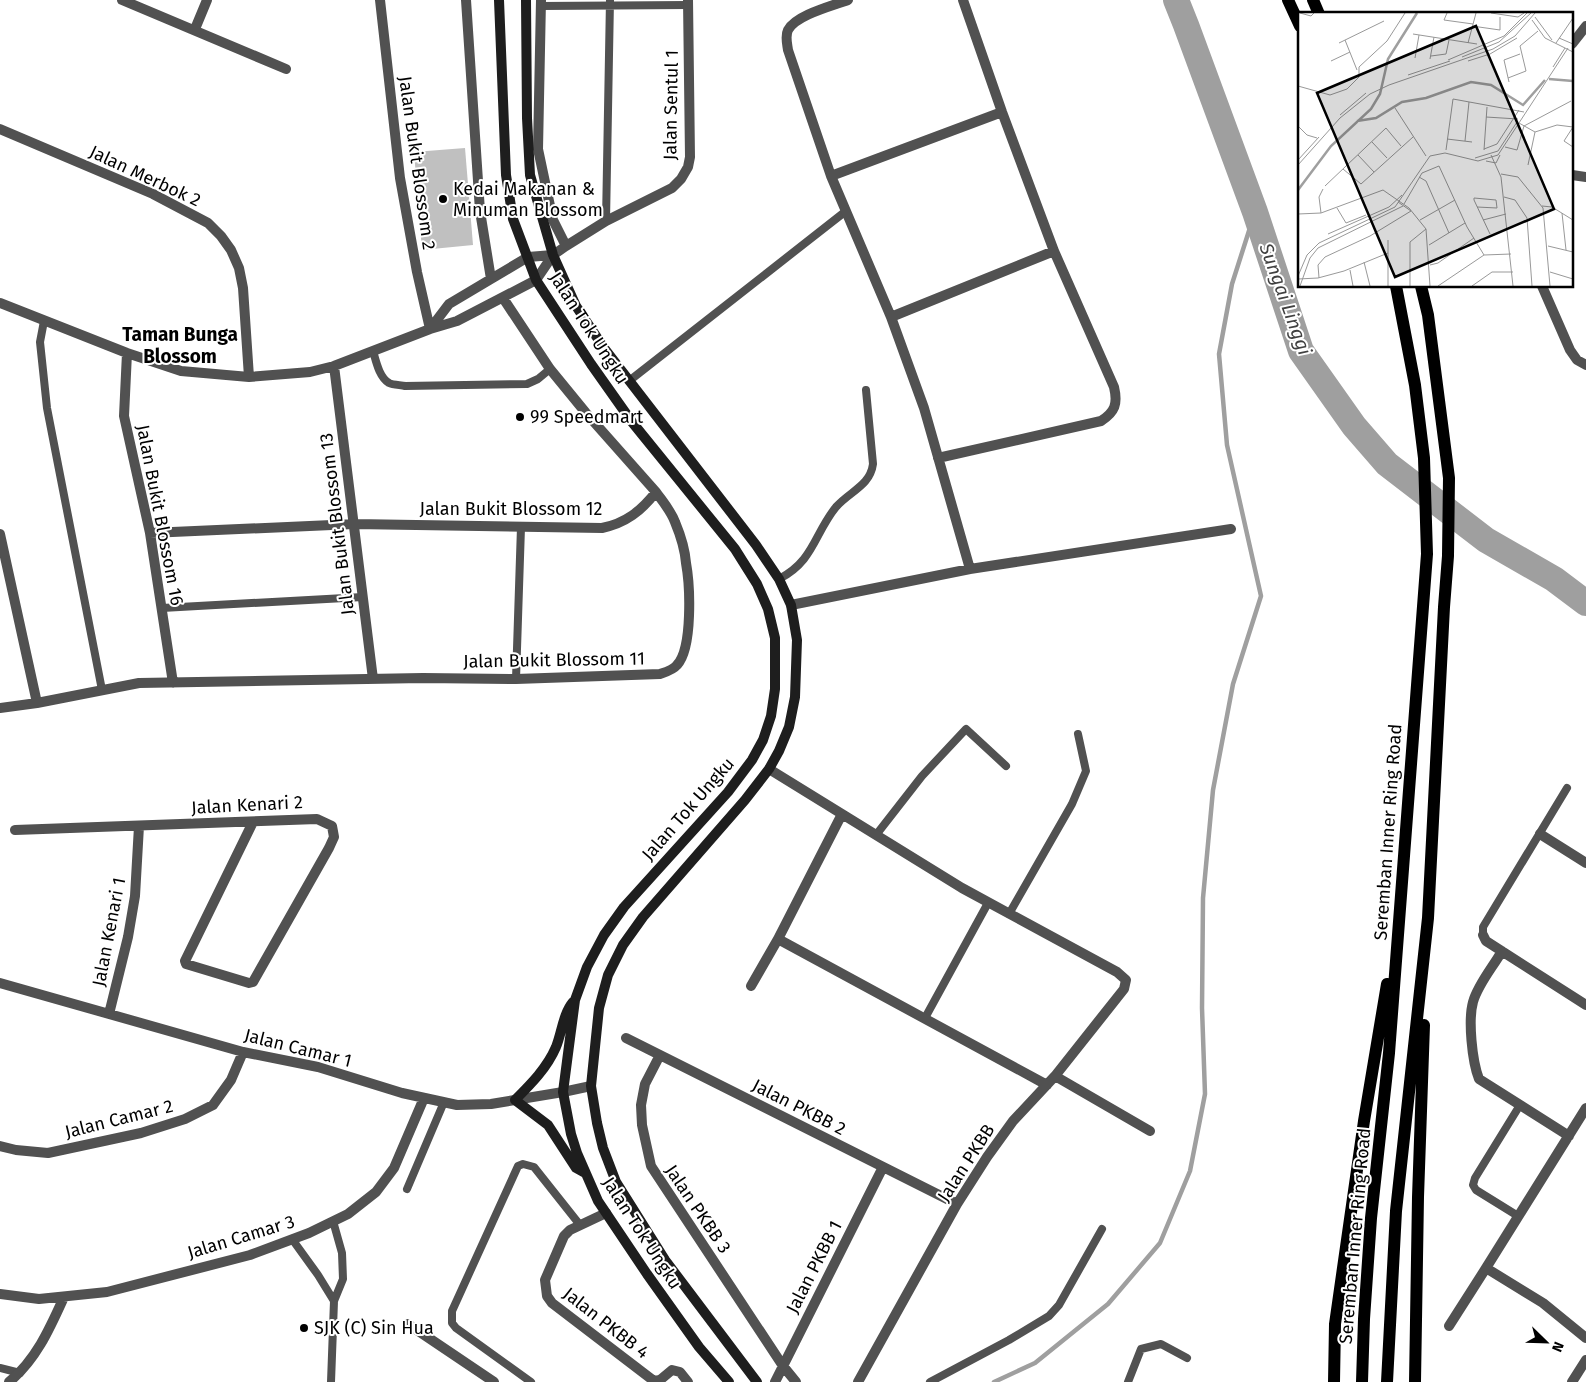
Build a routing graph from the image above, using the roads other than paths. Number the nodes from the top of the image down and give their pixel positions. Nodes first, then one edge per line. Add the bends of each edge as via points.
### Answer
1 (122, 0) edge
2 (208, 0) edge
3 (380, 0) edge
4 (466, 0) edge
5 (499, 0) edge
6 (526, 0) edge
7 (848, 0) edge
8 (963, 0) edge
9 (1288, 0) edge
10 (1313, 0) edge
11 (541, 3) edge
12 (610, 3) edge
13 (688, 3) edge
14 (1318, 12) edge
15 (1298, 22) edge
16 (1586, 26) edge
17 (194, 29) junction
18 (1574, 41) edge
19 (286, 69) dead end
20 (1002, 112) junction
21 (0, 130) edge
22 (831, 176) junction
23 (846, 211) junction
24 (606, 221) junction
25 (566, 246) junction
26 (1054, 251) junction
27 (553, 255) junction
28 (528, 257) junction
29 (491, 279) junction
30 (536, 280) junction
31 (1396, 288) edge
32 (1421, 288) edge
33 (1543, 288) edge
34 (503, 298) junction
35 (0, 303) edge
36 (891, 317) junction
37 (44, 321) junction
38 (430, 329) junction
39 (374, 351) junction
40 (127, 353) junction
41 (1586, 364) edge
42 (334, 366) junction
43 (550, 368) junction
44 (249, 377) junction
45 (629, 381) junction
46 (866, 390) dead end
47 (938, 458) junction
48 (656, 492) junction
49 (354, 524) junction
50 (521, 527) junction
51 (1231, 529) dead end
52 (150, 533) junction
53 (0, 534) edge
54 (970, 569) junction
55 (779, 579) junction
56 (363, 597) junction
57 (791, 605) junction
58 (162, 608) junction
59 (372, 679) junction
60 (516, 679) junction
61 (173, 683) junction
62 (102, 690) junction
63 (37, 703) junction
64 (0, 708) edge
65 (1078, 734) dead end
66 (1006, 766) dead end
67 (769, 769) junction
68 (1567, 788) dead end
69 (842, 814) junction
70 (253, 822) junction
71 (139, 826) junction
72 (15, 830) dead end
73 (1540, 834) junction
74 (876, 835) junction
75 (1586, 863) edge
76 (1400, 902) junction
77 (988, 903) junction
78 (1009, 914) junction
79 (1428, 918) junction
80 (1483, 935) joint
81 (778, 939) junction
82 (1502, 951) junction
83 (0, 983) edge
84 (751, 986) dead end
85 (575, 1000) junction
86 (1586, 1005) edge
87 (109, 1014) junction
88 (925, 1018) junction
89 (626, 1038) dead end
90 (243, 1052) junction
91 (660, 1055) junction
92 (1055, 1076) junction
93 (1047, 1085) junction
94 (591, 1086) junction
95 (563, 1092) junction
96 (424, 1098) junction
97 (515, 1100) junction
98 (444, 1102) junction
99 (1520, 1105) junction
100 (1586, 1108) edge
101 (1150, 1131) dead end
102 (1569, 1136) junction
103 (0, 1146) edge
104 (883, 1167) junction
105 (586, 1173) junction
106 (407, 1188) dead end
107 (957, 1204) junction
108 (606, 1213) junction
109 (1518, 1216) junction
110 (333, 1221) junction
111 (580, 1225) junction
112 (1102, 1229) dead end
113 (292, 1239) junction
114 (1486, 1268) junction
115 (0, 1294) edge
116 (64, 1297) junction
117 (334, 1301) junction
118 (408, 1324) dead end
119 (1449, 1326) dead end
120 (1586, 1338) edge
121 (1187, 1358) dead end
122 (1586, 1360) edge
123 (783, 1366) junction
124 (0, 1368) edge
125 (20, 1374) junction
126 (9, 1382) edge
127 (331, 1382) edge
128 (494, 1382) edge
129 (532, 1382) edge
130 (654, 1382) edge
131 (688, 1382) edge
132 (729, 1382) edge
133 (757, 1382) edge
134 (775, 1382) edge
135 (796, 1382) edge
136 (858, 1382) edge
137 (930, 1382) edge
138 (1128, 1382) edge
139 (1334, 1382) edge
140 (1362, 1382) edge
141 (1387, 1382) edge
142 (1415, 1382) edge
143 (1572, 1382) edge

1 - 17 street
2 - 17 street
3 - 38 street, Jalan Bukit Blossom 2 via 400,178
4 - 29 street via 480,211
5 - 28 main road, Jalan Tok Ungku via 506,175 513,218
6 - 27 main road, Jalan Tok Ungku via 530,176
7 - 22 street via 801,18 788,31 786,41
8 - 20 street
9 - 15 main road
10 - 14 main road
11 - 12 lane
11 - 25 street via 538,148 553,220
12 - 13 lane
12 - 24 lane
13 - 24 street, Jalan Sentul 1 via 688,167 672,188
16 - 18 street
17 - 19 street
20 - 22 street
20 - 26 street
21 - 44 street, Jalan Merbok 2 via 153,194 208,224 221,236 239,268 243,288
22 - 23 street
23 - 36 street
23 - 45 lane
24 - 25 street, Jalan Sentul 1
25 - 27 street, Jalan Sentul 1
26 - 36 street
26 - 47 street via 1114,387 1117,398 1109,416 1100,422 1056,433
27 - 28 street
27 - 30 street
27 - 45 main road, Jalan Tok Ungku via 576,306
28 - 29 street
28 - 30 main road, Jalan Tok Ungku
29 - 38 street via 449,304
30 - 34 street
30 - 85 main road, Jalan Tok Ungku via 632,422 735,549 757,584 768,609 775,638 776,689 771,716 752,760 728,792 624,907 587,967
31 - 76 main road, Seremban Inner Ring Road via 1415,385 1424,458 1427,554
32 - 79 main road via 1428,315 1449,478 1448,556
33 - 41 street via 1570,350 1577,360
34 - 38 street via 458,321
34 - 43 street, Jalan Bukit Blossom 11
35 - 37 street
36 - 47 street via 924,408
37 - 40 street
37 - 62 lane via 40,342 48,408
38 - 39 street
39 - 42 street
39 - 43 lane via 381,374 390,383 405,386 527,384
40 - 44 street via 181,371
40 - 52 street, Jalan Bukit Blossom 16 via 124,416
42 - 44 street via 310,372
42 - 49 street, Jalan Bukit Blossom 13
43 - 48 street, Jalan Bukit Blossom 11
45 - 55 main road, Jalan Tok Ungku
46 - 55 lane via 872,472 837,507 799,566
47 - 54 street
48 - 50 street, Jalan Bukit Blossom 12 via 645,506 614,525 602,528
48 - 60 street, Jalan Bukit Blossom 11 via 675,522 686,562 689,616 686,648 678,665 660,674
49 - 50 street, Jalan Bukit Blossom 12
49 - 52 street, Jalan Bukit Blossom 12
49 - 56 street, Jalan Bukit Blossom 13
50 - 60 lane
51 - 54 street
52 - 58 street, Jalan Bukit Blossom 16
53 - 63 street
54 - 57 street
55 - 57 main road, Jalan Tok Ungku
56 - 58 lane
56 - 59 street, Jalan Bukit Blossom 13
57 - 67 main road, Jalan Tok Ungku via 797,640 795,697 789,727
58 - 61 street, Jalan Bukit Blossom 16
59 - 60 street, Jalan Bukit Blossom 11
59 - 61 street, Jalan Bukit Blossom 11
61 - 62 street, Jalan Bukit Blossom 11
62 - 63 street, Jalan Bukit Blossom 11
63 - 64 street, Jalan Bukit Blossom 11
65 - 78 lane via 1086,771 1072,804
66 - 74 lane via 966,729 922,776
67 - 69 street
67 - 94 main road, Jalan Tok Ungku via 623,945 608,974 599,1008
68 - 73 lane
69 - 74 street
69 - 81 street
70 - 70 street, Jalan Kenari 2 via 317,818 332,826 334,837 253,982 248,983 186,964 185,960
70 - 71 street, Jalan Kenari 2
71 - 72 street, Jalan Kenari 2
71 - 87 street, Jalan Kenari 1 via 135,896
73 - 75 street
73 - 80 lane via 1484,927
74 - 77 street
76 - 139 main road via 1334,1324
76 - 140 main road, Seremban Inner Ring Road via 1389,1053 1371,1218
77 - 78 street
77 - 88 lane
78 - 92 street, Jalan PKBB via 1117,972 1126,980 1124,989
79 - 141 main road via 1396,1211
79 - 142 main road
80 - 82 street via 1486,941
81 - 84 street
81 - 88 street
82 - 86 street
82 - 99 street via 1473,1002 1473,1057 1479,1079
83 - 87 street, Jalan Camar 1
85 - 95 main road, Jalan Tok Ungku
85 - 97 main road via 568,1009 549,1061
87 - 90 street, Jalan Camar 1
88 - 93 street
89 - 91 street, Jalan PKBB 2
90 - 96 street, Jalan Camar 1 via 318,1067
90 - 103 street, Jalan Camar 2 via 231,1080 213,1105 185,1119 141,1133 48,1153
91 - 104 street, Jalan PKBB 2
91 - 123 street, Jalan PKBB 3 via 645,1084 641,1105 651,1166
92 - 93 street, Jalan PKBB
92 - 101 street
93 - 107 street, Jalan PKBB via 1013,1120
94 - 95 street, Jalan Camar 1
94 - 133 main road, Jalan Tok Ungku via 603,1148 616,1182 664,1260
95 - 97 street, Jalan Camar 1
95 - 105 main road, Jalan Tok Ungku via 571,1134
96 - 98 street, Jalan Camar 1
96 - 110 street, Jalan Camar 3 via 394,1168 376,1192 348,1214
97 - 98 street, Jalan Camar 1 via 457,1105
97 - 105 main road via 548,1125 576,1168
98 - 106 lane
99 - 102 street
99 - 109 lane via 1473,1185
100 - 102 street
102 - 109 street
104 - 107 street, Jalan PKBB 2
104 - 123 street, Jalan PKBB 1
105 - 108 main road, Jalan Tok Ungku
107 - 136 street, Jalan PKBB
108 - 111 street, Jalan PKBB 4
108 - 132 main road, Jalan Tok Ungku via 699,1348
109 - 114 street
110 - 113 street, Jalan Camar 3
110 - 117 lane via 342,1253 343,1279
111 - 129 lane via 534,1167 518,1166 452,1312 452,1323 456,1328
111 - 130 street, Jalan PKBB 4 via 564,1236 545,1280 548,1296 552,1303
112 - 137 lane via 1049,1316
113 - 116 street, Jalan Camar 3 via 250,1255 117,1289
113 - 117 lane
114 - 119 street
114 - 120 street via 1543,1304
115 - 116 street, Jalan Camar 3 via 39,1299
116 - 125 street via 45,1338
117 - 127 lane
118 - 128 street
121 - 138 lane via 1161,1344 1141,1349
122 - 143 street
123 - 134 street, Jalan PKBB 1
123 - 135 street, Jalan PKBB 3
124 - 125 lane
125 - 126 street
130 - 131 street, Jalan PKBB 4 via 672,1370 680,1372

